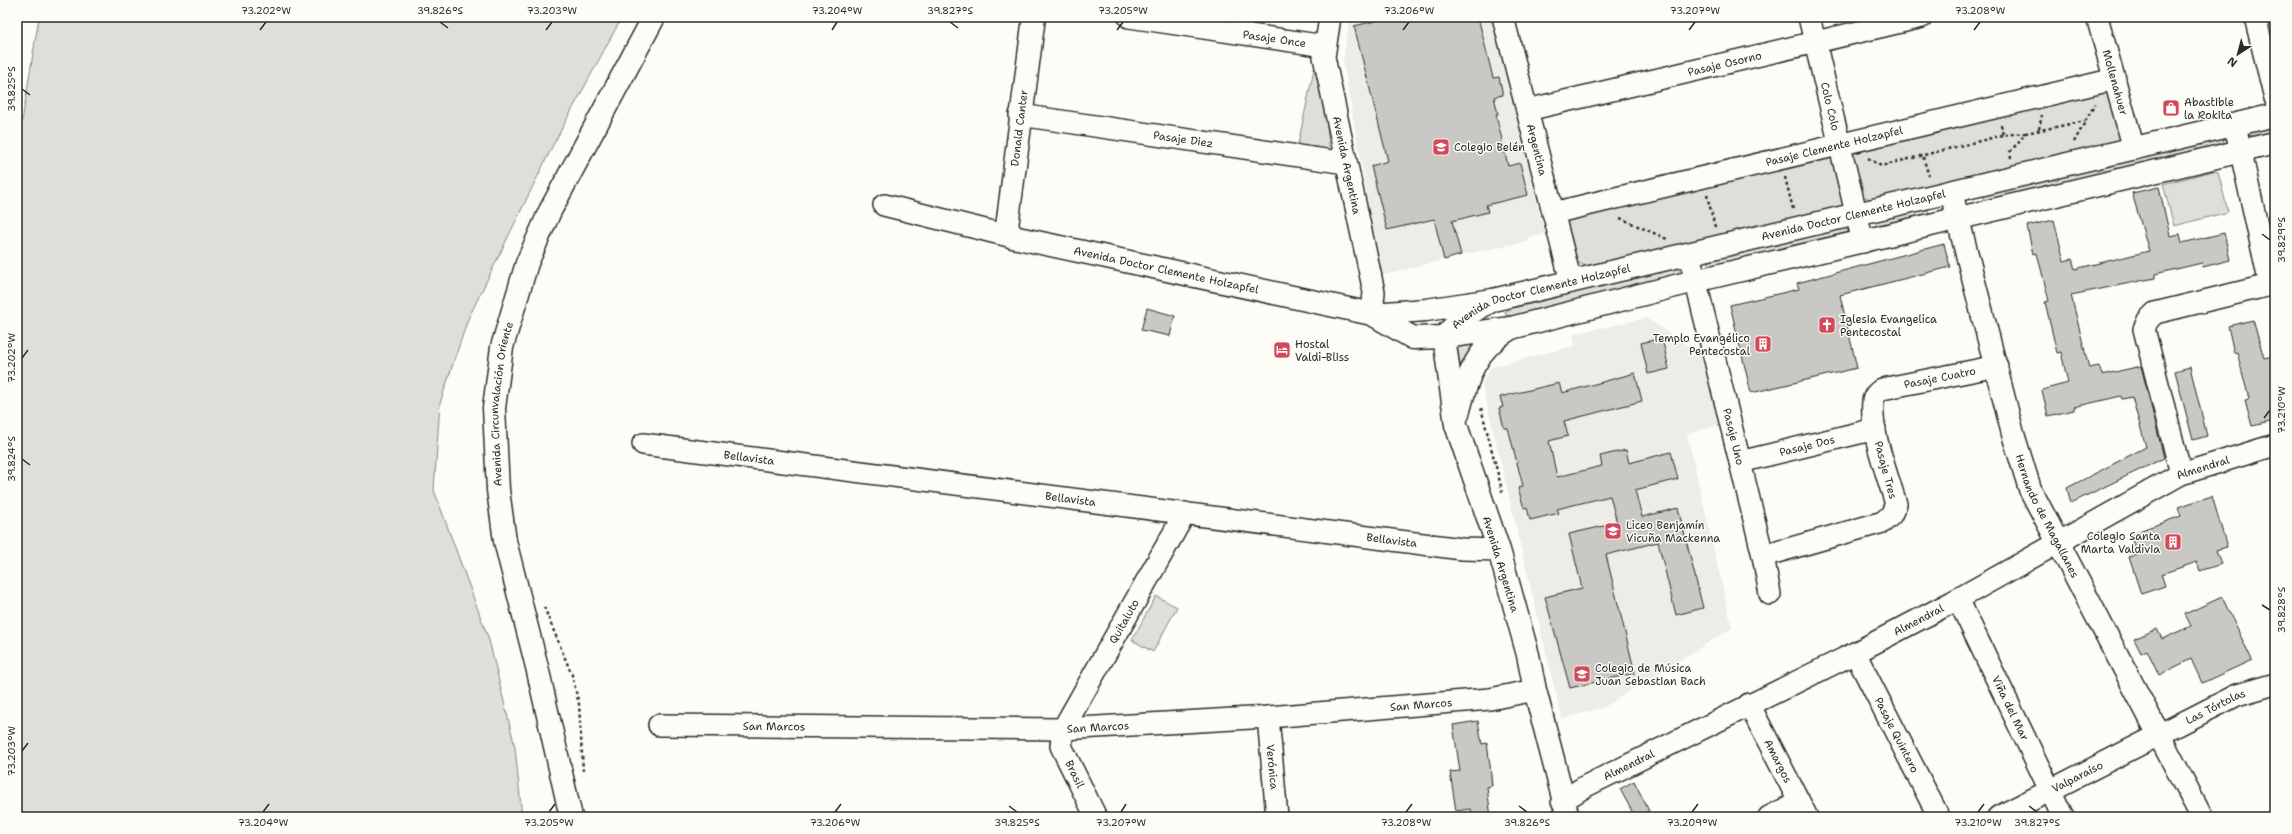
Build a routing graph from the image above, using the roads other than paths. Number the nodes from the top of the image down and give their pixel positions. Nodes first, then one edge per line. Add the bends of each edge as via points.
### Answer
1 (654, 17) edge
2 (1034, 17) edge
3 (1129, 17) edge
4 (1330, 17) edge
5 (1503, 17) edge
6 (1809, 17) edge
7 (1922, 17) edge
8 (2097, 17) edge
9 (2255, 17) edge
10 (1817, 42) junction
11 (1325, 46) junction
12 (2115, 79) junction
13 (2275, 98) edge
14 (1527, 110) junction
15 (1020, 115) junction
16 (2275, 115) edge
17 (2235, 125) junction
18 (2275, 143) edge
19 (1840, 146) junction
20 (2134, 149) junction
21 (2241, 151) junction
22 (1346, 163) junction
23 (1952, 192) junction
24 (884, 205) dead end
25 (1553, 213) junction
26 (1856, 214) junction
27 (1959, 219) junction
28 (1013, 237) junction
29 (1863, 242) junction
30 (1689, 254) junction
31 (1695, 280) junction
32 (1570, 282) junction
33 (1493, 300) junction
34 (1372, 314) junction
35 (1511, 328) junction
36 (1444, 337) junction
37 (1997, 366) junction
38 (1882, 389) joint
39 (1456, 425) junction
40 (1875, 429) junction
41 (643, 444) dead end
42 (2275, 445) edge
43 (1740, 462) junction
44 (2181, 474) junction
45 (1185, 513) junction
46 (2058, 542) junction
47 (1499, 550) junction
48 (1763, 556) junction
49 (1770, 594) dead end
50 (1958, 598) junction
51 (1855, 653) junction
52 (2275, 684) edge
53 (1535, 690) junction
54 (1749, 704) junction
55 (1268, 717) junction
56 (659, 725) dead end
57 (1063, 729) junction
58 (2158, 736) junction
59 (2050, 791) junction
60 (1565, 809) edge
61 (1803, 810) edge
62 (571, 817) edge
63 (1096, 817) edge
64 (1277, 817) edge
65 (1769, 817) edge
66 (1939, 817) edge
67 (1998, 817) edge
68 (2063, 817) edge
69 (2202, 817) edge

1 - 62 main road, Avenida Circunvalación Oriente via 550,211 527,263 502,347 494,408 498,490 505,541
2 - 15 main road, Donald Canter
3 - 11 street, Pasaje Once
4 - 11 street, Avenida Argentina
5 - 14 street, Argentina
6 - 10 street, Colo Colo
7 - 10 street, Pasaje Osorno
8 - 12 street, Mollenahuer
9 - 13 street
10 - 14 street, Pasaje Osorno
10 - 19 street, Colo Colo
11 - 22 street, Avenida Argentina via 1324,57
12 - 19 street, Pasaje Clemente Holzapfel
12 - 20 street, Mollenahuer
14 - 25 street, Argentina
15 - 22 street, Pasaje Diez
15 - 28 main road, Donald Canter via 1007,227
16 - 17 main road, Avenida Doctor Clemente Holzapfel
17 - 20 main road, Avenida Doctor Clemente Holzapfel
17 - 21 street
18 - 21 main road, Avenida Doctor Clemente Holzapfel
19 - 25 street, Pasaje Clemente Holzapfel
19 - 26 street, Colo Colo
20 - 23 main road, Avenida Doctor Clemente Holzapfel
21 - 27 main road, Avenida Doctor Clemente Holzapfel
21 - 44 street via 2270,285 2155,313 2144,329
22 - 34 street, Avenida Argentina via 1374,292
23 - 26 main road, Avenida Doctor Clemente Holzapfel
23 - 27 main road, Hernando de Magallanes
24 - 28 street, Avenida Doctor Clemente Holzapfel
25 - 32 street, Argentina
26 - 29 street, Colo Colo
26 - 30 main road, Avenida Doctor Clemente Holzapfel
27 - 29 main road, Avenida Doctor Clemente Holzapfel
27 - 37 main road, Hernando de Magallanes
28 - 34 main road, Avenida Doctor Clemente Holzapfel
29 - 31 main road, Avenida Doctor Clemente Holzapfel
30 - 31 street
30 - 32 main road, Avenida Doctor Clemente Holzapfel
31 - 35 main road, Avenida Doctor Clemente Holzapfel
31 - 43 street, Pasaje Uno
32 - 33 main road, Avenida Doctor Clemente Holzapfel
33 - 34 main road via 1426,310
33 - 36 main road, Avenida Doctor Clemente Holzapfel via 1464,315
34 - 36 main road, Avenida Doctor Clemente Holzapfel via 1413,338
35 - 36 main road, Avenida Doctor Clemente Holzapfel
35 - 39 main road via 1497,336 1475,362
36 - 39 main road, Avenida Doctor Clemente Holzapfel
37 - 38 street, Pasaje Cuatro
37 - 46 main road, Hernando de Magallanes via 2030,489
38 - 40 street, Pasaje Tres via 1876,393 1873,400
39 - 47 main road, Avenida Argentina
40 - 43 street, Pasaje Dos
40 - 48 street, Pasaje Tres via 1896,504 1891,515 1882,522
41 - 45 street, Bellavista
42 - 44 street, Almendral
43 - 48 street, Pasaje Uno
44 - 46 street, Almendral
45 - 47 street, Bellavista via 1462,549
45 - 57 street, Quitaluto
46 - 50 street, Almendral
46 - 58 main road, Hernando de Magallanes
47 - 53 main road, Avenida Argentina
48 - 49 street, Pasaje Uno
50 - 51 street, Almendral
50 - 59 street, Viña del Mar
51 - 54 street, Almendral
51 - 66 street, Pasaje Quintero
52 - 58 street, Las Tórtolas via 2237,695
53 - 55 street, San Marcos via 1490,699
53 - 60 main road, Avenida Argentina
54 - 60 street, Almendral via 1586,786
54 - 61 street, Amargos
55 - 57 street, San Marcos
55 - 64 street, Verónica
56 - 57 street, San Marcos
57 - 63 street, Brasil via 1061,746
58 - 59 street, Valparaíso
58 - 69 main road, Hernando de Magallanes
59 - 67 street, Valparaíso
59 - 68 street, Viña del Mar
61 - 65 street

